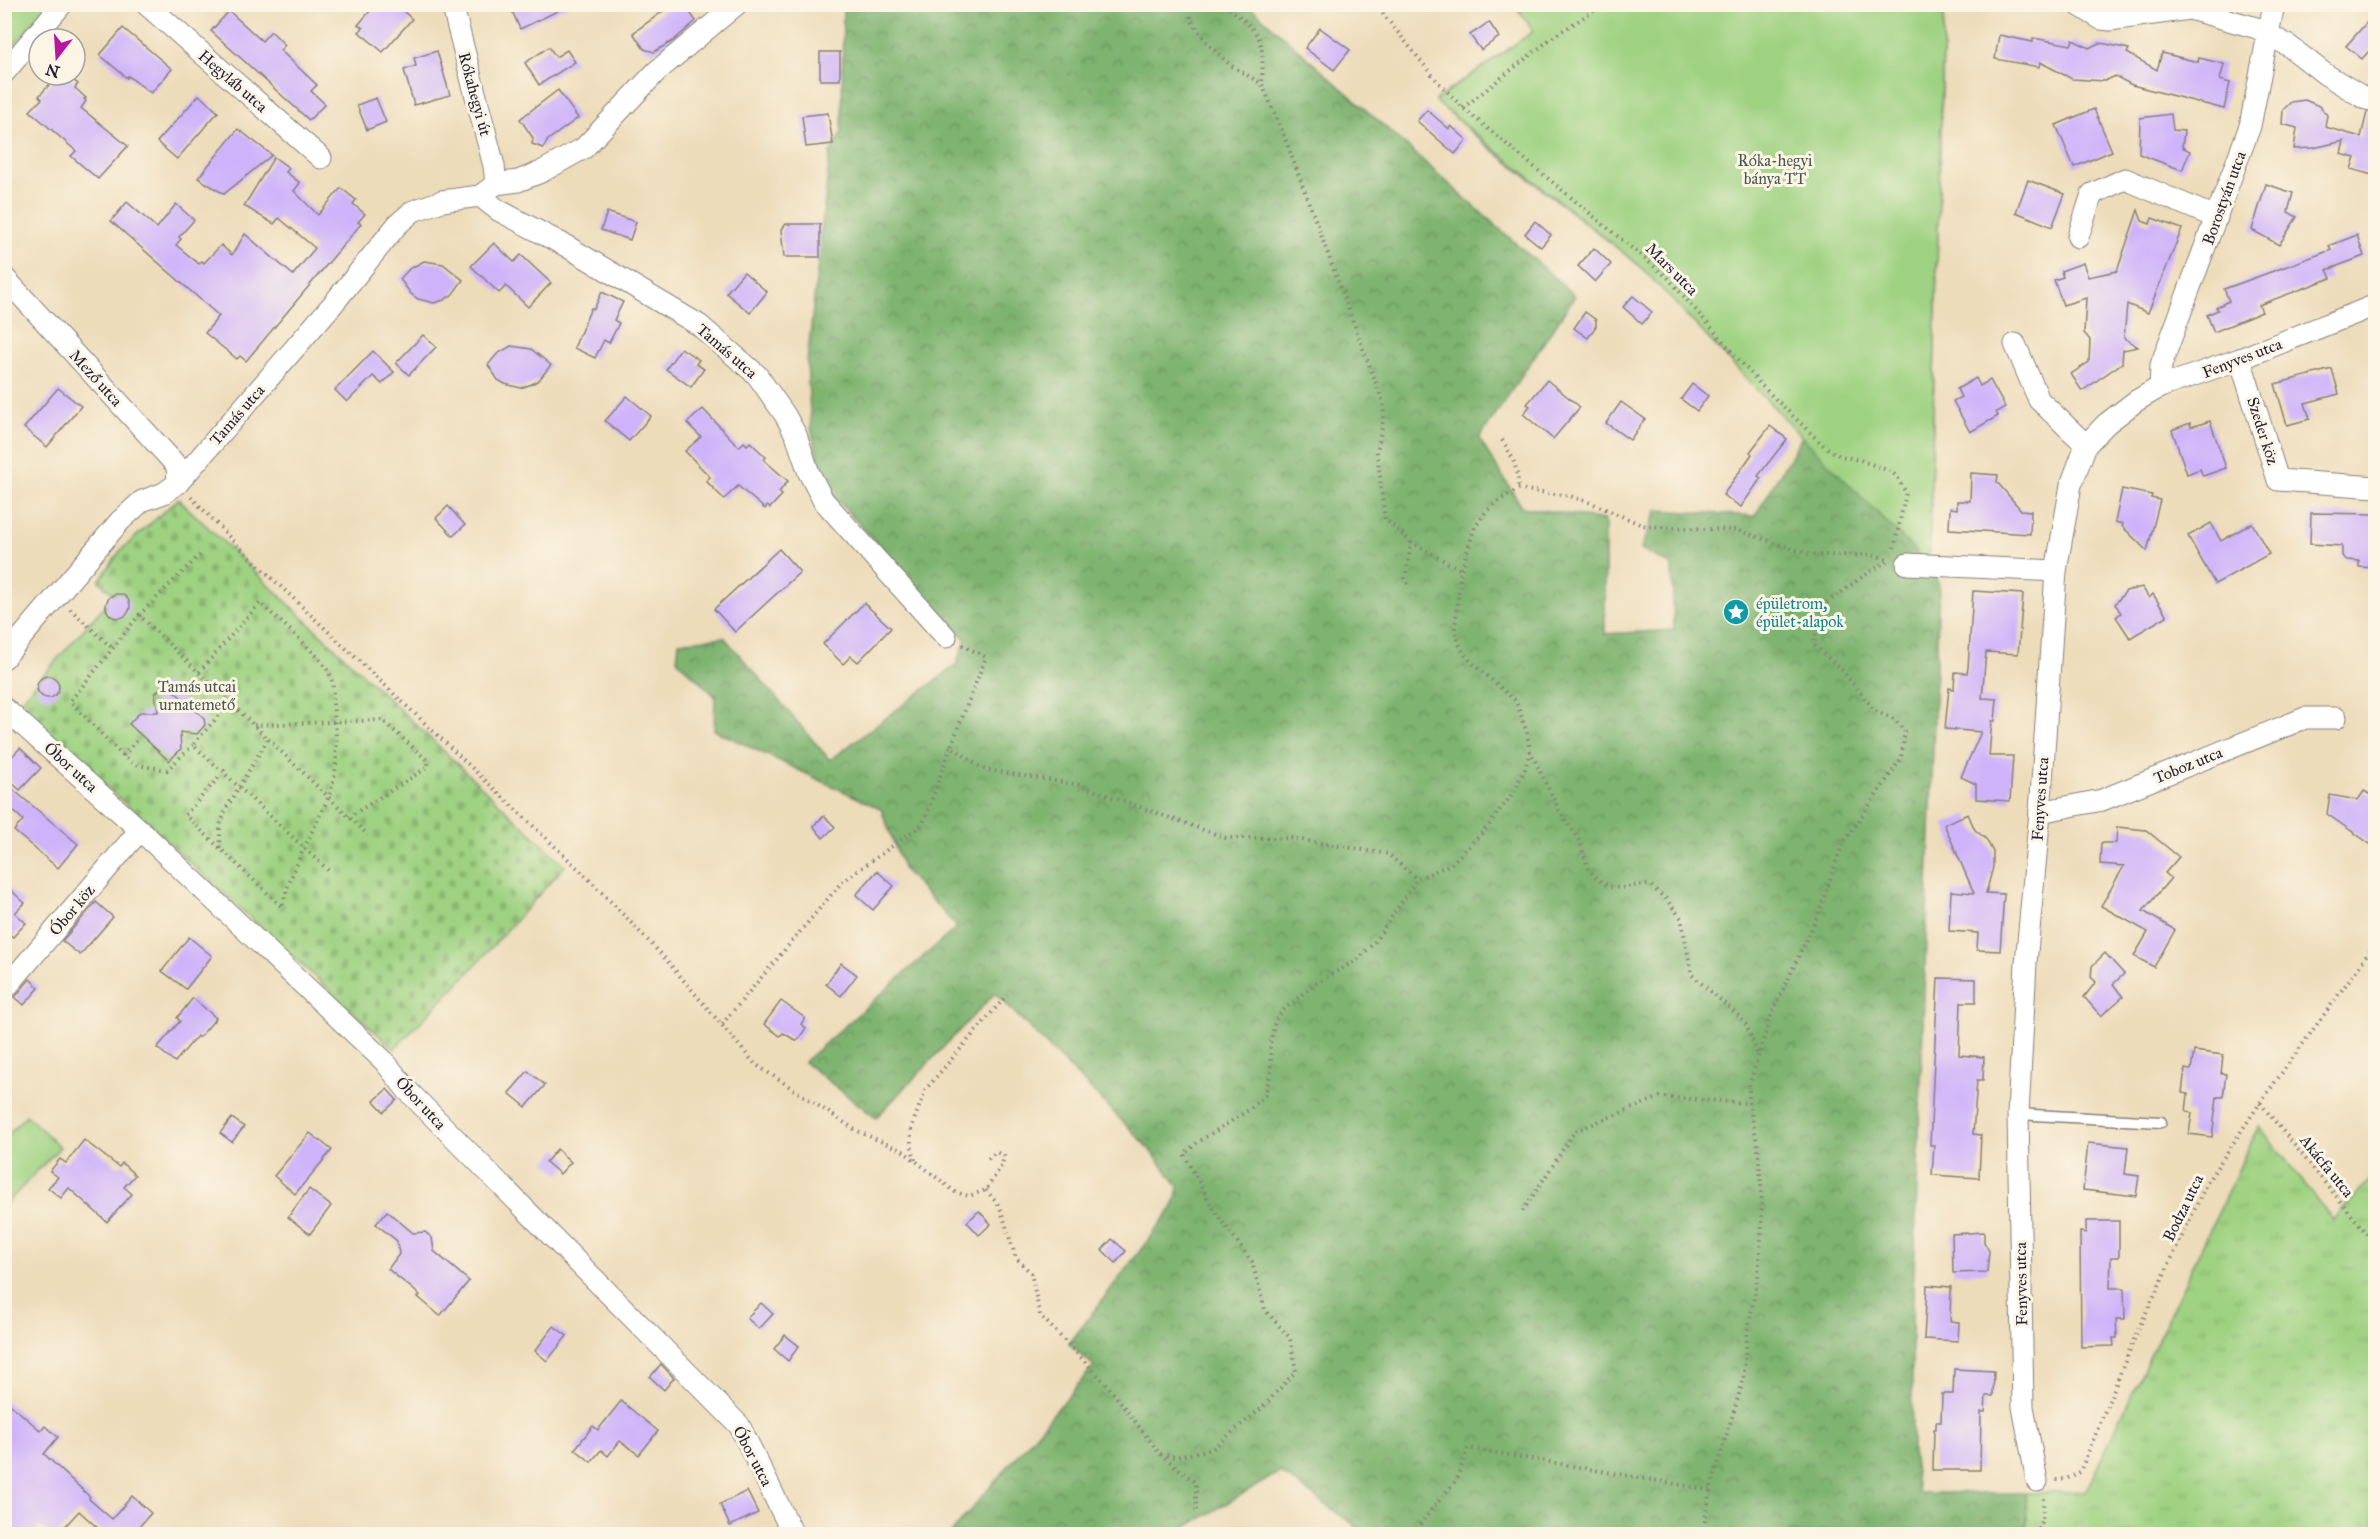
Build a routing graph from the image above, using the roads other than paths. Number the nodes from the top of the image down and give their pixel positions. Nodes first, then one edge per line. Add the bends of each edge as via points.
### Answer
1 (62, 4) edge
2 (146, 4) edge
3 (452, 4) edge
4 (737, 4) edge
5 (2077, 4) edge
6 (2274, 4) edge
7 (2267, 32) junction
8 (4, 73) edge
9 (2376, 100) edge
10 (321, 158) dead end
11 (488, 190) junction
12 (2217, 218) junction
13 (2078, 237) dead end
14 (4, 278) edge
15 (2376, 305) edge
16 (2014, 344) dead end
17 (2240, 359) junction
18 (2160, 387) junction
19 (2086, 445) junction
20 (178, 483) junction
21 (2376, 487) edge
22 (1899, 562) road end
23 (2056, 571) junction
24 (946, 637) road end
25 (4, 658) edge
26 (4, 708) edge
27 (2336, 718) dead end
28 (2040, 812) junction
29 (140, 830) junction
30 (4, 990) edge
31 (2018, 1114) junction
32 (2161, 1122) dead end
33 (2037, 1480) road end
34 (793, 1534) edge

1 - 8 street
2 - 10 street, Hegyláb utca
3 - 11 street, Rókahegyi út via 494,166
4 - 11 street, Tamás utca via 657,72 585,148 541,172
5 - 7 street via 2101,19 2110,20 2189,9
6 - 7 street, Borostyán utca
7 - 9 street via 2325,74 2366,99
7 - 12 street, Borostyán utca via 2250,126
11 - 20 street, Tamás utca via 428,205 413,211 397,225
11 - 24 street, Tamás utca via 498,210 568,246 699,325 757,375 796,435 823,500
12 - 13 street via 2126,179 2092,194
12 - 18 street, Borostyán utca via 2162,365
14 - 20 street, Mező utca via 177,466
15 - 17 street, Fenyves utca
16 - 19 street via 2039,400
17 - 18 street, Fenyves utca
17 - 21 street, Szeder köz via 2278,480
18 - 19 street, Fenyves utca via 2136,400
19 - 23 street, Fenyves utca via 2071,484
20 - 25 street, Tamás utca via 142,501 120,520
22 - 23 street
23 - 28 street, Fenyves utca
26 - 29 street, Óbor utca
27 - 28 street, Toboz utca via 2305,718 2102,800
28 - 31 street, Fenyves utca
29 - 30 street, Óbor köz
29 - 34 street, Óbor utca via 385,1062 406,1090 740,1425
31 - 32 lane
31 - 33 street, Fenyves utca via 2023,1407

